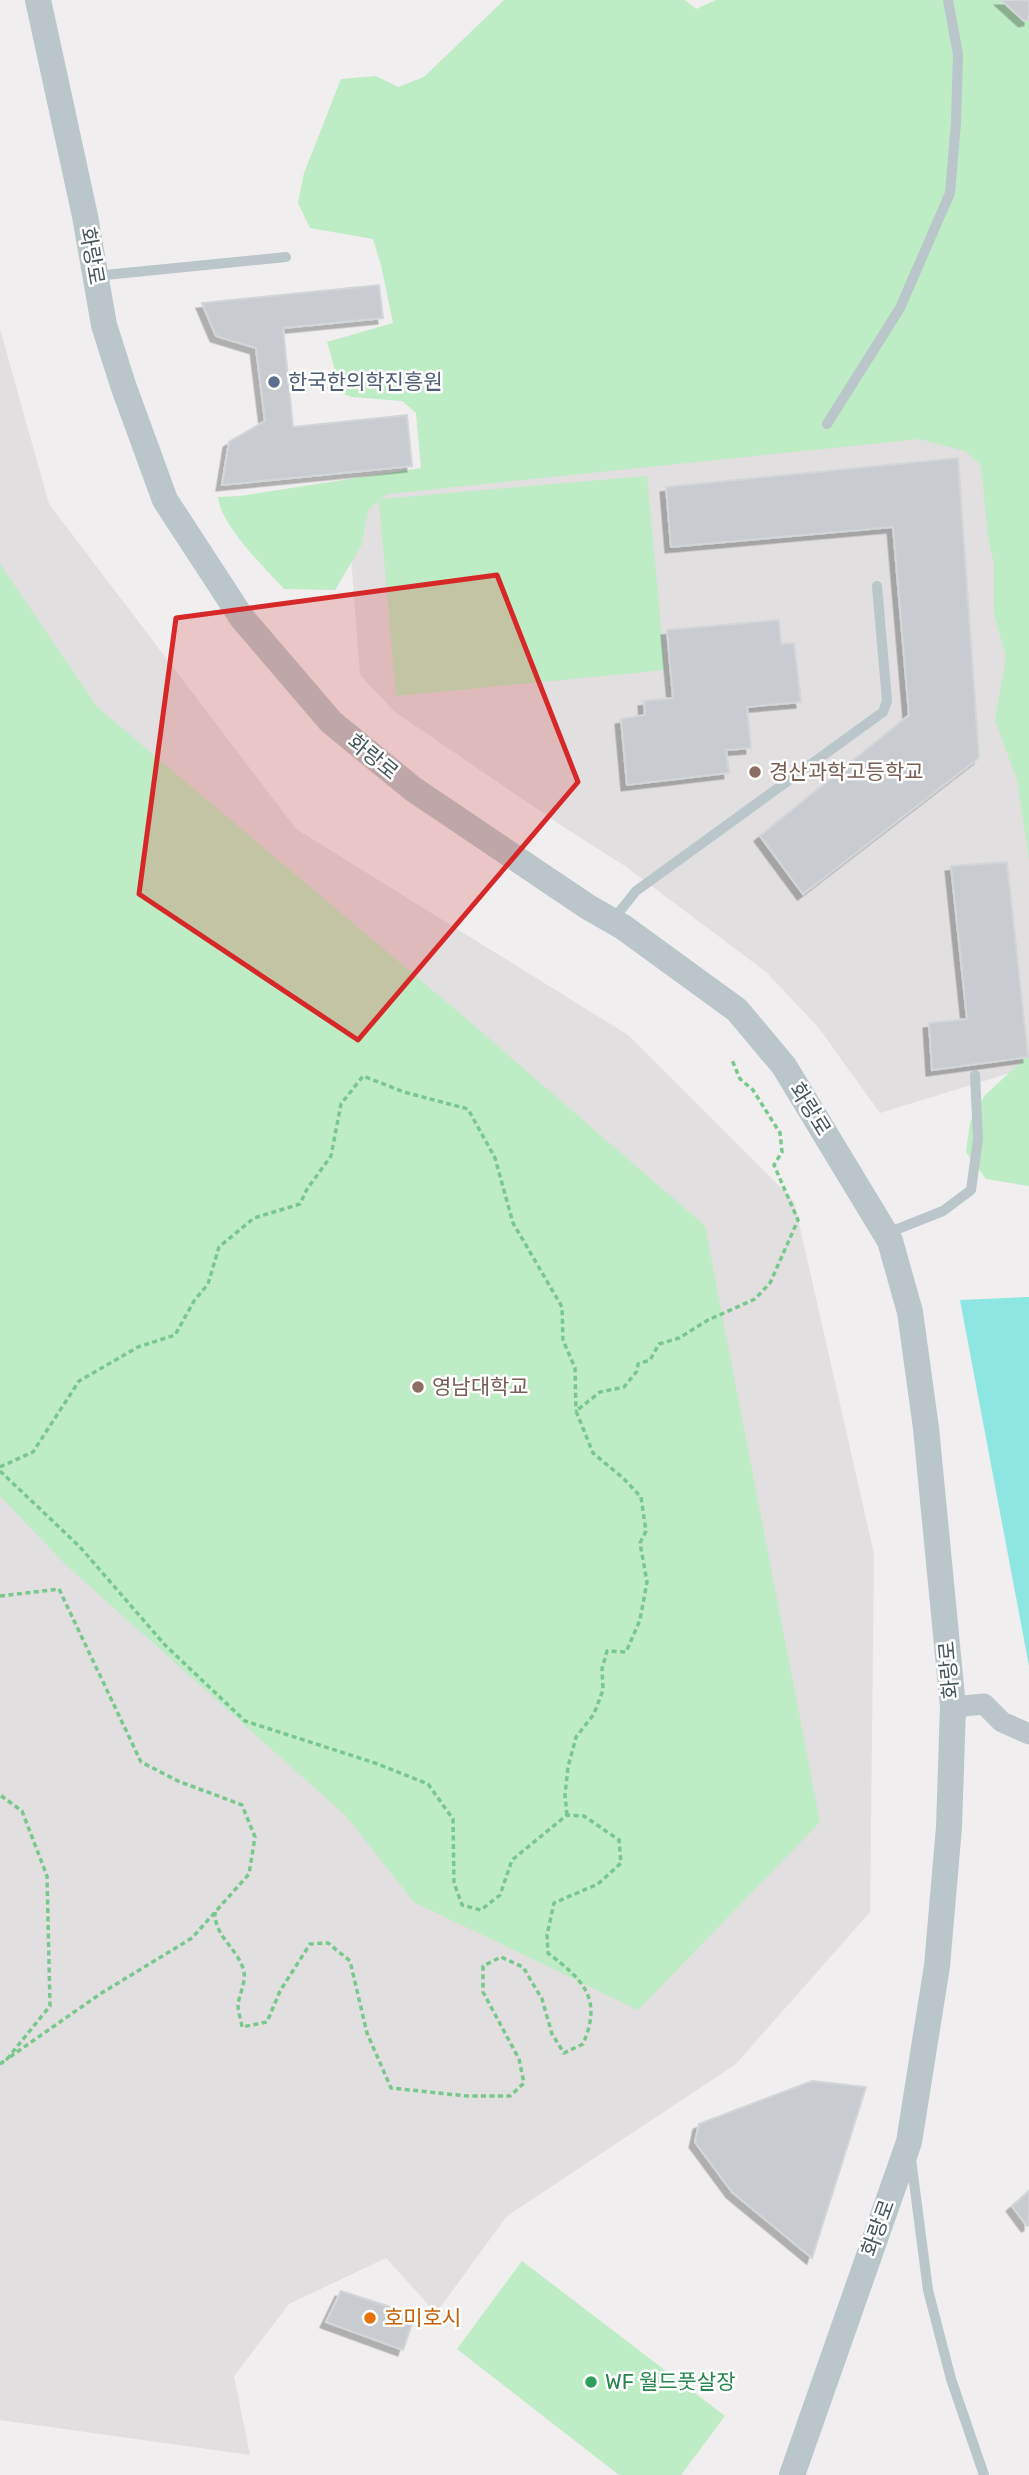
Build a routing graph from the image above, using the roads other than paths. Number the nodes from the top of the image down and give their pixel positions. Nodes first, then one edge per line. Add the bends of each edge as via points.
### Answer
1 (38, 0) edge
2 (948, 0) edge
3 (286, 257) dead end
4 (95, 276) junction
5 (828, 424) dead end
6 (877, 586) dead end
7 (612, 921) junction
8 (975, 1075) dead end
9 (885, 1234) junction
10 (953, 1707) junction
11 (1029, 1734) edge
12 (909, 2142) junction
13 (792, 2475) edge
14 (984, 2475) edge

1 - 4 street, 화랑로
2 - 5 lane via 958,54 950,193 900,308
3 - 4 lane
4 - 7 street, 화랑로 via 104,325 165,500 242,618 331,722 413,789
6 - 7 lane via 887,701 883,712 636,891
7 - 9 street, 화랑로 via 737,1010 784,1066
8 - 9 lane via 978,1139 971,1190 943,1211
9 - 10 street, 화랑로 via 910,1312
10 - 11 street via 984,1704 1002,1722
10 - 12 street, 화랑로 via 937,1966
12 - 13 street, 화랑로
12 - 14 lane via 928,2290 951,2379

